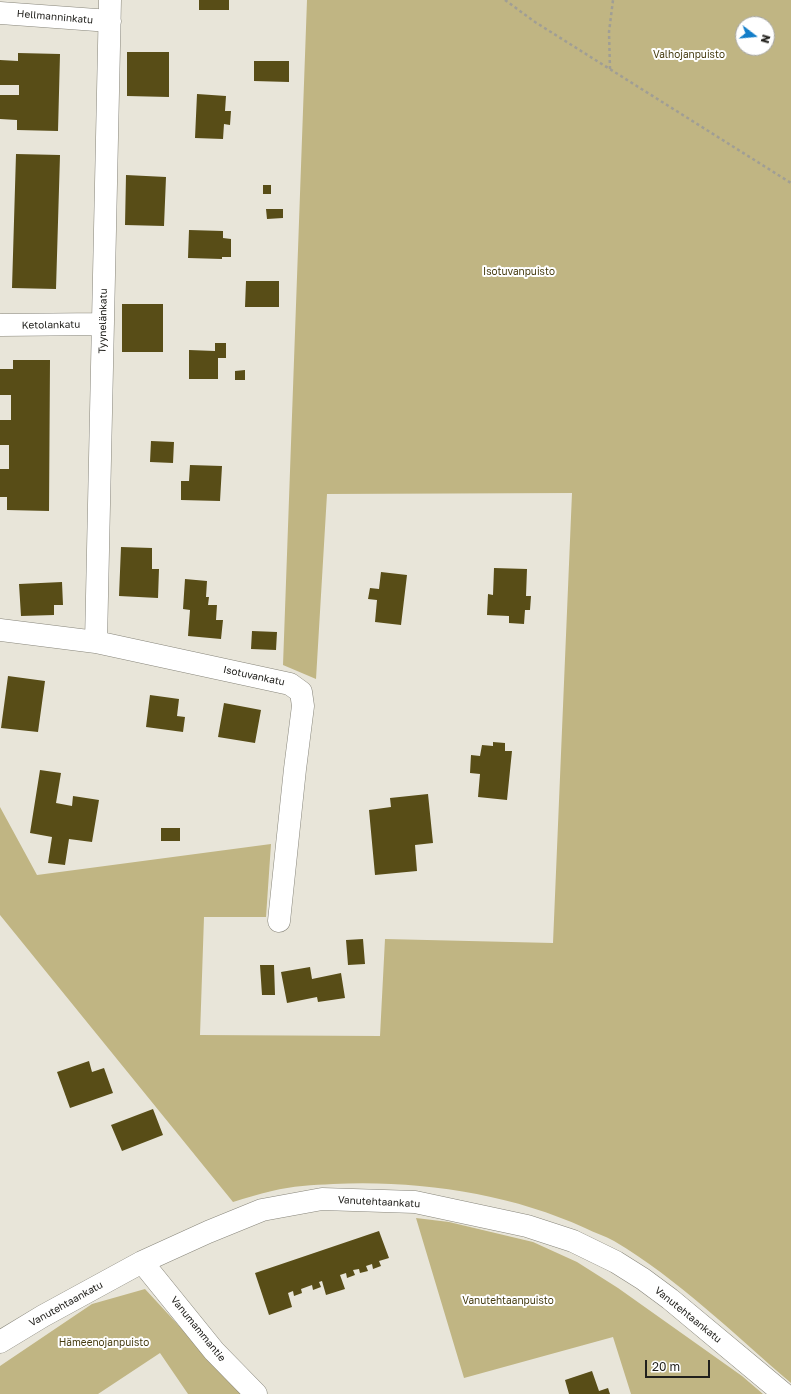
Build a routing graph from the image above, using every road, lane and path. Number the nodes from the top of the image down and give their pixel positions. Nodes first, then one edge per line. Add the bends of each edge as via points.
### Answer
1 (110, 0) edge
2 (505, 0) edge
3 (613, 0) edge
4 (0, 13) edge
5 (110, 21) junction
6 (610, 69) junction
7 (791, 183) edge
8 (103, 324) junction
9 (0, 325) edge
10 (0, 630) edge
11 (96, 642) junction
12 (279, 921) dead end
13 (142, 1262) junction
14 (0, 1342) edge
15 (256, 1394) edge
16 (784, 1394) edge

1 - 5 street, Tyynelänkatu
2 - 6 path
3 - 6 path via 609,32
4 - 5 street, Hellmanninkatu
5 - 8 street, Tyynelänkatu
6 - 7 path
8 - 9 street, Ketolankatu
8 - 11 street, Tyynelänkatu
10 - 11 street, Isotuvankatu
11 - 12 street, Isotuvankatu via 290,684 301,692 303,706
13 - 14 street, Vanutehtaankatu
13 - 15 street, Vanumammantie via 214,1351
13 - 16 street, Vanutehtaankatu via 262,1210 322,1199 415,1202 527,1226 573,1241 616,1262 670,1299

